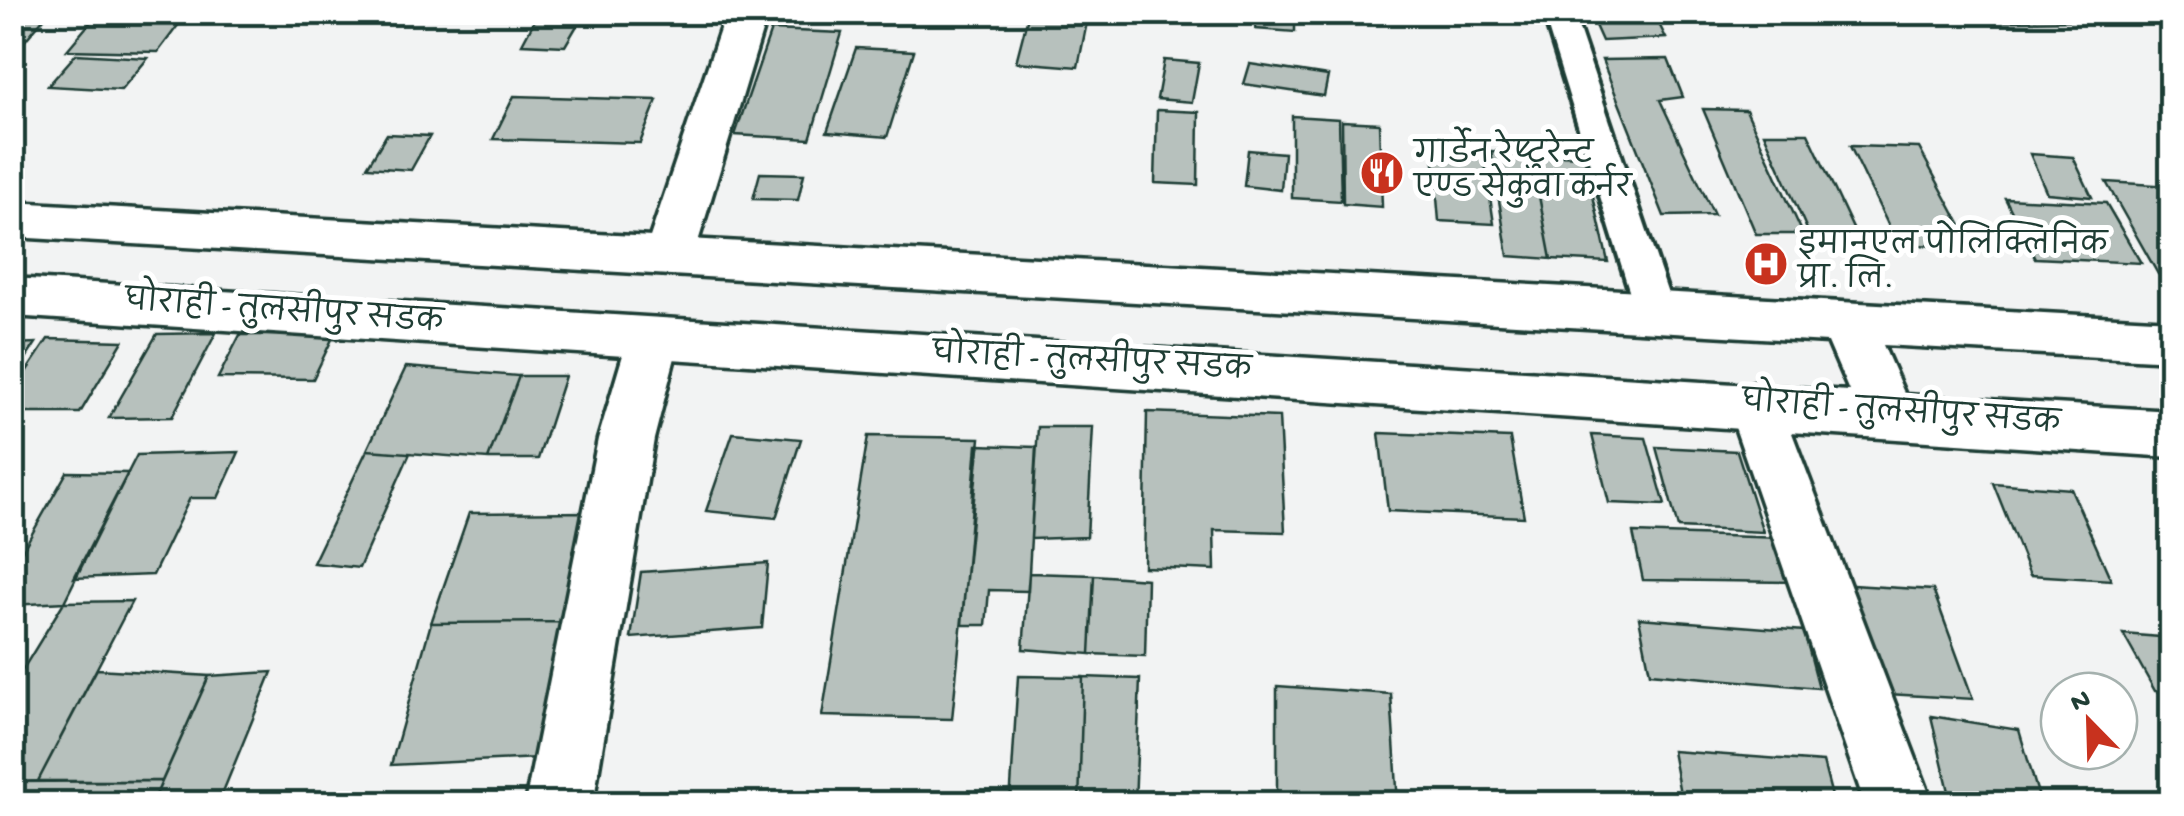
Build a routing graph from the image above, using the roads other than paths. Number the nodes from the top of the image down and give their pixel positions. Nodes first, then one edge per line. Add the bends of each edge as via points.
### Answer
1 (747, 12) edge
2 (1558, 12) edge
3 (12, 219) edge
4 (669, 254) junction
5 (12, 297) edge
6 (1654, 308) junction
7 (1846, 321) junction
8 (654, 338) junction
9 (2172, 341) edge
10 (1754, 404) junction
11 (1886, 414) junction
12 (2172, 434) edge
13 (559, 804) edge
14 (1899, 804) edge

1 - 4 main road
2 - 6 lane
3 - 4 main road
4 - 6 main road
4 - 8 main road
5 - 8 main road, घोराही - तुलसीपुर सडक
6 - 7 main road
7 - 9 main road
7 - 11 main road
8 - 10 main road, घोराही - तुलसीपुर सडक
8 - 13 main road via 626,440
10 - 11 main road, घोराही - तुलसीपुर सडक
10 - 14 main road
11 - 12 main road, घोराही - तुलसीपुर सडक

